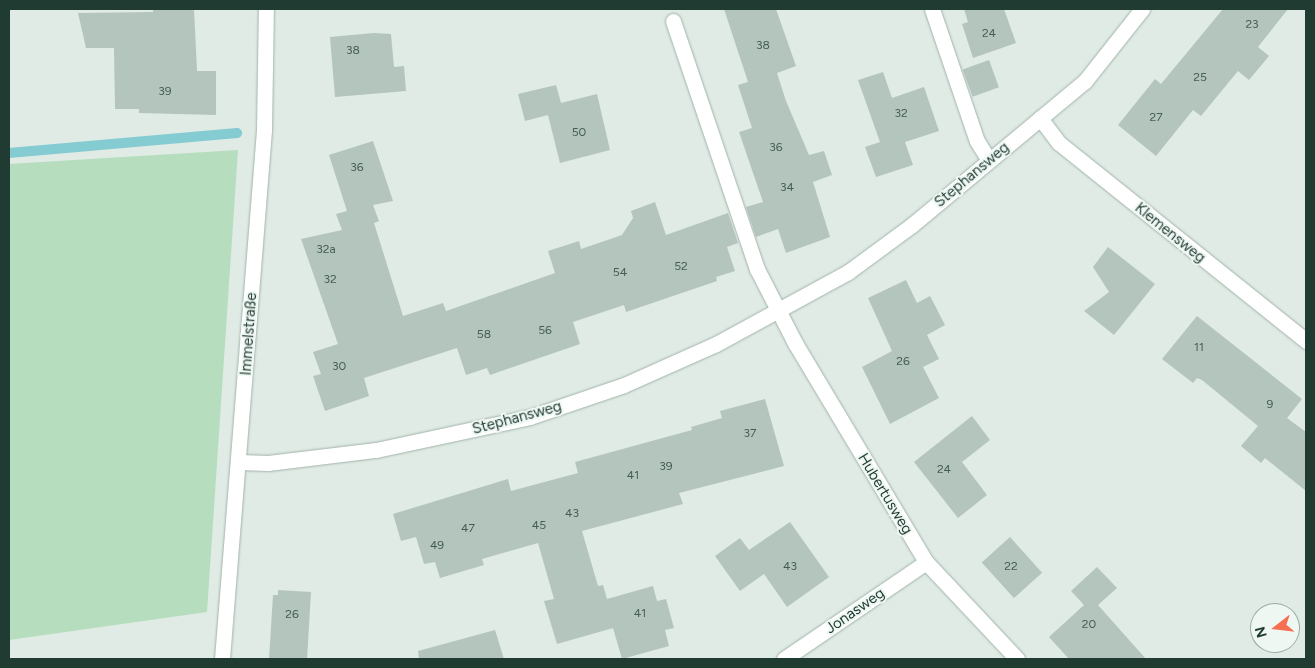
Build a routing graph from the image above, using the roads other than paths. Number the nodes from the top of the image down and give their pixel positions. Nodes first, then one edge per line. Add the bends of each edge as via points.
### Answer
1 (266, 9) edge
2 (932, 9) edge
3 (1142, 9) edge
4 (673, 21) dead end
5 (1040, 118) junction
6 (989, 160) junction
7 (777, 311) junction
8 (1306, 341) edge
9 (239, 462) junction
10 (926, 562) junction
11 (222, 659) edge
12 (784, 659) edge
13 (1017, 659) edge

1 - 9 street, Immelstraße via 264,130
2 - 6 street via 977,142
3 - 5 street, Stephansweg via 1085,81
4 - 7 street via 757,268
5 - 6 street, Stephansweg
5 - 8 street, Klemensweg via 1058,144
6 - 7 street, Stephansweg via 912,225 848,272
7 - 9 street, Stephansweg via 716,344 624,385 530,417 376,450 268,462
7 - 10 street, Hubertusweg
9 - 11 street, Immelstraße
10 - 12 street, Jonasweg
10 - 13 street, Hubertusweg

